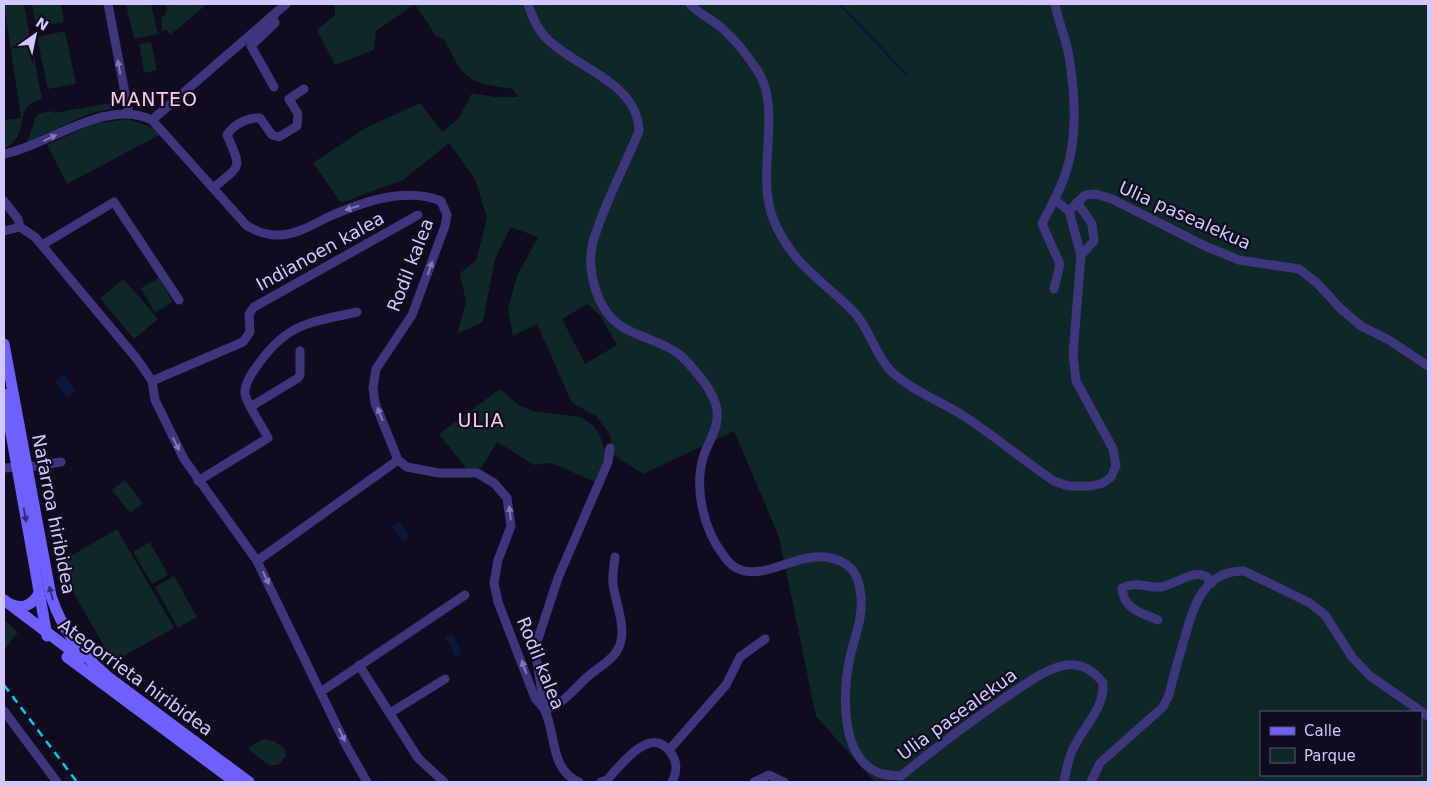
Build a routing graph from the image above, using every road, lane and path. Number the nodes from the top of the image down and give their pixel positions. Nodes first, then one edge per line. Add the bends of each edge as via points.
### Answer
1 (108, 4) edge
2 (286, 4) edge
3 (528, 4) edge
4 (690, 4) edge
5 (1055, 4) edge
6 (272, 16) junction
7 (274, 87) dead end
8 (304, 89) dead end
9 (128, 114) junction
10 (152, 120) junction
11 (4, 154) edge
12 (215, 190) junction
13 (1055, 200) junction
14 (4, 201) edge
15 (1078, 202) junction
16 (1069, 211) junction
17 (418, 215) dead end
18 (9, 229) edge
19 (42, 245) junction
20 (1081, 255) junction
21 (1054, 289) dead end
22 (179, 300) dead end
23 (357, 312) dead end
24 (4, 344) edge
25 (300, 351) dead end
26 (1428, 366) edge
27 (152, 381) junction
28 (4, 394) edge
29 (252, 406) junction
30 (610, 448) dead end
31 (398, 460) junction
32 (61, 462) dead end
33 (22, 467) junction
34 (4, 468) edge
35 (198, 481) junction
36 (615, 558) dead end
37 (257, 561) junction
38 (1212, 583) junction
39 (39, 593) junction
40 (465, 595) dead end
41 (5, 604) edge
42 (1158, 620) dead end
43 (47, 638) junction
44 (766, 639) dead end
45 (360, 666) junction
46 (106, 675) junction
47 (445, 678) dead end
48 (322, 691) junction
49 (545, 710) junction
50 (4, 711) edge
51 (1421, 711) edge
52 (390, 713) junction
53 (669, 750) junction
54 (52, 780) edge
55 (235, 782) edge
56 (249, 782) edge
57 (367, 782) edge
58 (444, 782) edge
59 (579, 782) edge
60 (601, 782) edge
61 (672, 782) edge
62 (754, 782) edge
63 (784, 782) edge
64 (1064, 782) edge
65 (1091, 782) edge

9 -> 1 street
2 - 6 street
3 - 64 street, Ulia pasealekua via 534,21 546,38 620,91 632,105 638,119 639,131 593,243 590,271 609,314 619,324 680,355 708,388 716,404 718,420 703,457 700,481 705,521 715,542 732,565 741,570 763,570 822,556 847,564 857,574 861,619 850,659 846,697 847,727 857,753 877,772 901,776 952,735 1032,680 1069,664 1085,666 1103,683 1104,692 1073,749
4 - 20 street via 723,29 757,70 766,88 767,196 774,219 795,258 857,315 881,359 906,383 962,415 1054,481 1068,486 1103,483 1111,477 1116,466 1113,450 1076,381 1073,354
5 - 13 street via 1069,54 1074,97 1071,150 1066,174
6 - 7 street via 275,22 251,46
6 - 10 street
8 - 12 street via 289,99 298,114 297,126 279,137 272,135 260,118 251,117 231,130 227,135 238,162 237,169
9 - 10 street
11 -> 9 street via 32,147 88,120
10 - 12 street, Rodil kalea
31 -> 12 street, Rodil kalea via 375,403 374,377 380,360 412,315 445,226 445,208 440,201 418,195 381,199 344,210 289,234 262,234 247,226
13 - 16 street
13 - 21 street via 1042,224 1060,264
14 - 18 street via 18,219
15 - 16 street, Ulia pasealekua
15 - 20 street via 1092,224 1094,241
15 - 26 street, Ulia pasealekua via 1085,195 1096,194 1239,260 1299,268 1361,326
16 - 20 street
17 - 27 street, Indianoen kalea via 254,307 249,314 250,332 243,342
18 - 19 street via 26,230
19 - 22 street via 114,202
19 - 27 street
23 - 29 street via 304,324 272,346 246,384 245,394
24 - 33 main road, Nafarroa hiribidea
25 - 29 street via 298,378
27 -> 35 street via 159,408
28 - 33 main road, Nafarroa hiribidea
29 - 35 street via 268,438
30 - 49 street via 608,462 558,578 537,642 536,656
31 - 37 street
49 -> 31 street, Rodil kalea via 535,698 495,591 495,570 511,526 507,498 494,483 477,473 418,470
32 - 33 street
33 - 34 street
33 -> 39 main road, Nafarroa hiribidea
46 -> 33 main road, Nafarroa hiribidea via 78,648 55,607
35 - 37 street
36 - 49 street via 614,584 622,624 620,646 577,689 558,705
37 -> 48 street
38 - 42 street via 1209,578 1191,575 1161,587 1130,584 1122,588 1123,596 1132,609
38 - 51 street via 1232,571 1244,571 1310,603 1325,615 1352,657 1370,676
38 - 65 street via 1192,608 1163,707 1106,758
39 - 41 main road via 23,607
39 - 43 main road, Nafarroa hiribidea
40 - 45 street
41 - 43 main road, Ategorrieta hiribidea
43 - 46 main road, Ategorrieta hiribidea
43 - 55 main road, Ategorrieta hiribidea
44 - 53 street via 740,657 726,685
45 - 48 street
45 - 52 street
46 - 56 main road, Ategorrieta hiribidea
47 - 52 street
48 -> 57 street
49 - 59 street, Rodil kalea via 558,758 568,775
50 - 54 street
52 - 58 street via 418,758
53 - 60 street via 659,743 637,748 607,780
53 - 61 street via 676,767
62 - 63 street via 769,775

